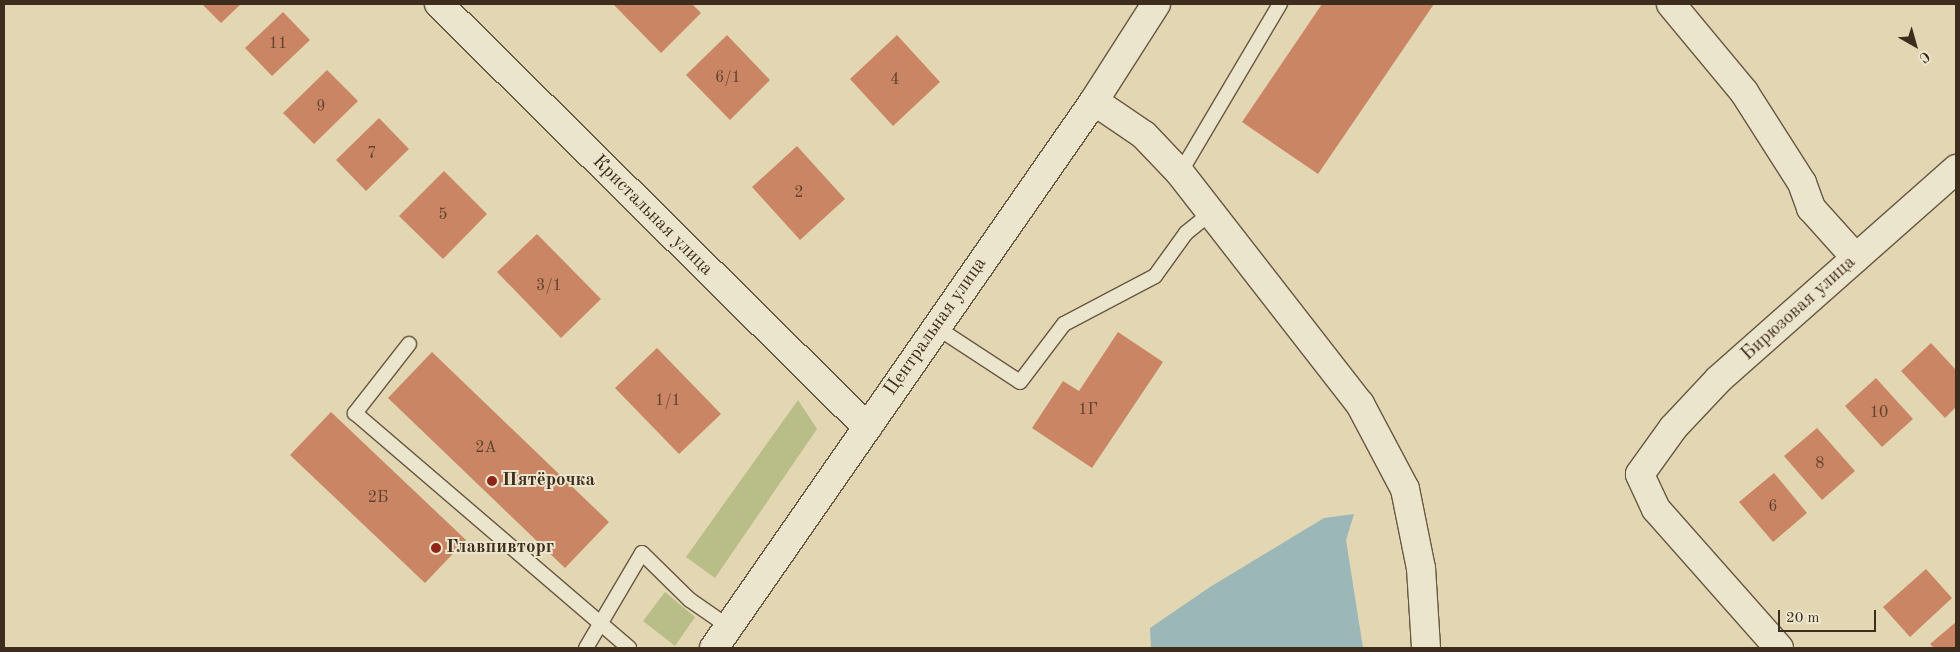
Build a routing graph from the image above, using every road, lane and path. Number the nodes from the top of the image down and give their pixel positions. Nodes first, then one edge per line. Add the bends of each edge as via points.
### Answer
1 (439, 4) edge
2 (1156, 4) edge
3 (1280, 4) edge
4 (1681, 7) edge
5 (1094, 100) junction
6 (1956, 169) edge
7 (1180, 173) junction
8 (1211, 213) junction
9 (1856, 258) junction
10 (936, 326) junction
11 (409, 344) dead end
12 (866, 427) junction
13 (600, 624) junction
14 (722, 638) edge
15 (586, 648) edge
16 (629, 648) edge
17 (1426, 648) edge
18 (1779, 648) edge

1 - 12 street, Кристальная улица
2 - 5 street, Центральная улица
3 - 7 lane
4 - 9 street via 1744,92 1802,183 1811,208
5 - 7 street via 1144,135
5 - 10 street, Центральная улица
6 - 9 street, Бирюзовая улица
7 - 8 street
8 - 10 lane via 1186,233 1155,276 1064,324 1020,382
8 - 17 street via 1360,404 1405,489 1422,568
9 - 18 street, Бирюзовая улица via 1719,380 1673,428 1640,474 1656,509
10 - 12 street, Центральная улица
11 - 13 lane via 354,413
12 - 14 street, Центральная улица
13 - 14 lane via 642,554 690,600
13 - 15 lane
13 - 16 lane

